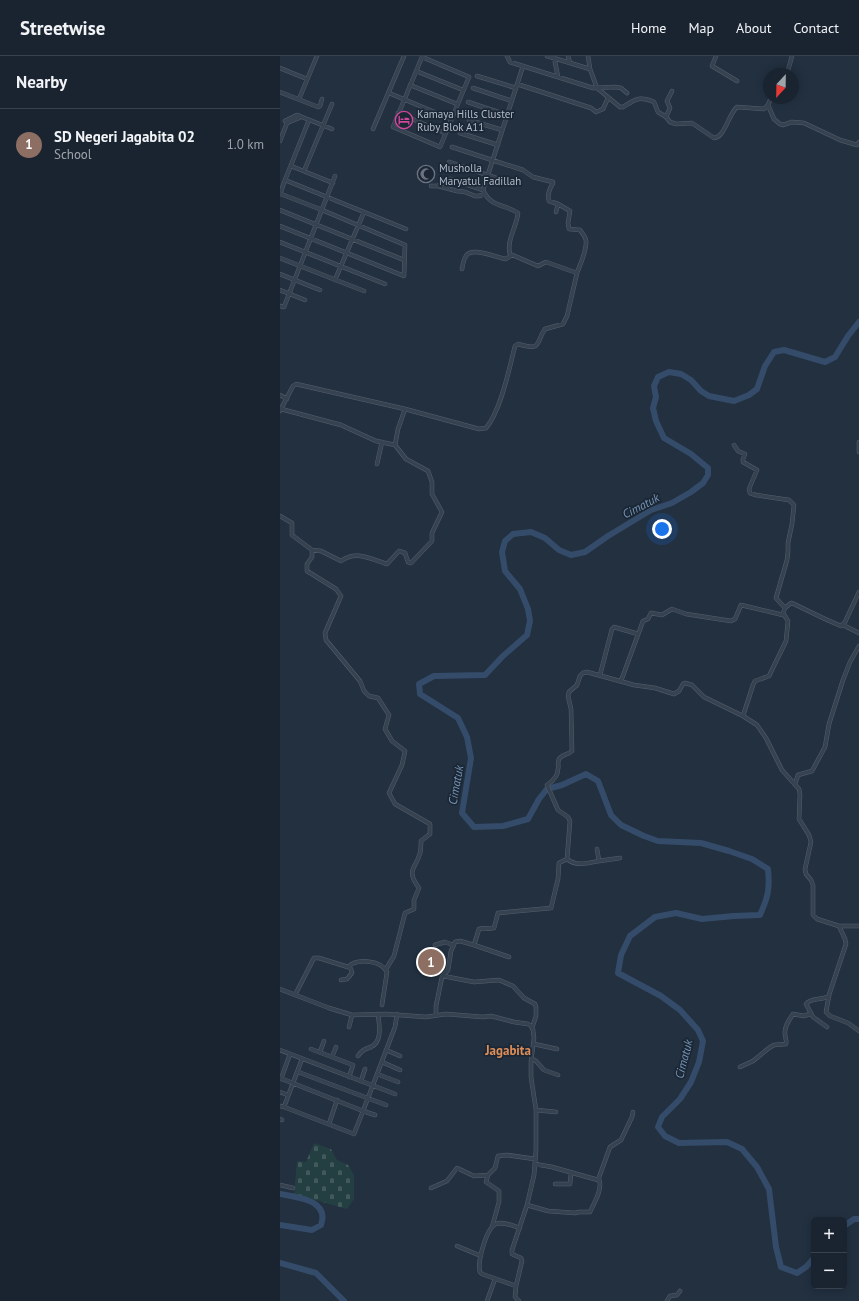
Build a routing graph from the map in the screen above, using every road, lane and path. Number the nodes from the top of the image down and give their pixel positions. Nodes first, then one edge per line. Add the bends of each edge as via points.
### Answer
1 (309, 56) edge
2 (404, 56) edge
3 (507, 56) edge
4 (547, 56) edge
5 (568, 56) edge
6 (588, 56) edge
7 (716, 56) edge
8 (792, 56) edge
9 (316, 57) edge
10 (554, 57) edge
11 (570, 63) junction
12 (523, 66) junction
13 (280, 68) edge
14 (789, 68) edge
15 (590, 69) junction
16 (416, 71) junction
17 (478, 76) dead end
18 (558, 77) junction
19 (307, 79) junction
20 (737, 81) dead end
21 (410, 85) junction
22 (516, 86) junction
23 (473, 88) dead end
24 (597, 88) junction
25 (463, 90) junction
26 (672, 91) dead end
27 (280, 92) edge
28 (389, 93) junction
29 (627, 93) dead end
30 (608, 98) junction
31 (299, 99) junction
32 (322, 99) dead end
33 (404, 99) junction
34 (512, 101) junction
35 (468, 102) dead end
36 (332, 104) dead end
37 (457, 104) junction
38 (768, 106) joint
39 (398, 114) junction
40 (507, 115) junction
41 (666, 117) junction
42 (280, 118) edge
43 (451, 119) junction
44 (309, 120) junction
45 (469, 120) dead end
46 (286, 122) junction
47 (323, 126) junction
48 (332, 129) dead end
49 (374, 129) dead end
50 (502, 130) junction
51 (445, 133) junction
52 (460, 133) dead end
53 (280, 141) edge
54 (859, 142) edge
55 (498, 145) junction
56 (452, 146) dead end
57 (493, 160) junction
58 (449, 162) dead end
59 (291, 166) junction
60 (304, 171) junction
61 (488, 175) junction
62 (335, 176) dead end
63 (499, 179) dead end
64 (285, 180) junction
65 (333, 183) junction
66 (431, 186) dead end
67 (438, 186) junction
68 (484, 192) junction
69 (280, 194) edge
70 (327, 197) junction
71 (558, 204) junction
72 (280, 210) edge
73 (322, 210) junction
74 (364, 212) junction
75 (556, 212) dead end
76 (316, 224) junction
77 (280, 226) edge
78 (359, 226) junction
79 (406, 229) dead end
80 (311, 239) junction
81 (353, 239) junction
82 (280, 242) edge
83 (305, 252) junction
84 (347, 254) junction
85 (512, 255) junction
86 (280, 258) edge
87 (404, 260) junction
88 (300, 266) junction
89 (341, 266) junction
90 (462, 269) dead end
91 (280, 274) edge
92 (577, 274) junction
93 (294, 280) junction
94 (335, 280) junction
95 (385, 284) dead end
96 (280, 290) edge
97 (320, 290) dead end
98 (364, 291) dead end
99 (289, 294) junction
100 (305, 300) dead end
101 (280, 306) edge
102 (280, 396) edge
103 (287, 399) junction
104 (405, 409) junction
105 (281, 410) edge
106 (382, 442) junction
107 (859, 442) edge
108 (395, 445) junction
109 (734, 445) dead end
110 (859, 452) edge
111 (377, 464) dead end
112 (280, 516) edge
113 (312, 550) junction
114 (859, 594) edge
115 (785, 608) junction
116 (783, 615) junction
117 (843, 625) junction
118 (859, 633) edge
119 (638, 634) junction
120 (859, 646) edge
121 (600, 675) junction
122 (621, 681) junction
123 (743, 716) junction
124 (795, 784) junction
125 (597, 849) dead end
126 (620, 858) dead end
127 (567, 859) junction
128 (599, 861) junction
129 (839, 926) junction
130 (859, 926) edge
131 (435, 945) dead end
132 (453, 945) junction
133 (474, 945) junction
134 (509, 957) dead end
135 (348, 967) junction
136 (386, 969) junction
137 (443, 976) junction
138 (341, 980) dead end
139 (280, 989) edge
140 (295, 995) junction
141 (829, 995) junction
142 (382, 1005) dead end
143 (378, 1014) junction
144 (397, 1014) junction
145 (810, 1014) junction
146 (352, 1015) junction
147 (436, 1015) junction
148 (348, 1027) dead end
149 (827, 1027) dead end
150 (532, 1028) junction
151 (859, 1031) edge
152 (324, 1041) dead end
153 (534, 1044) junction
154 (336, 1046) dead end
155 (311, 1049) dead end
156 (557, 1049) dead end
157 (280, 1050) edge
158 (386, 1050) junction
159 (320, 1052) junction
160 (290, 1054) junction
161 (358, 1056) dead end
162 (400, 1056) dead end
163 (332, 1057) junction
164 (302, 1059) junction
165 (532, 1059) junction
166 (382, 1062) junction
167 (740, 1067) dead end
168 (366, 1069) dead end
169 (400, 1070) dead end
170 (298, 1072) junction
171 (377, 1074) junction
172 (558, 1075) dead end
173 (349, 1077) junction
174 (281, 1078) edge
175 (361, 1082) junction
176 (398, 1082) dead end
177 (293, 1083) junction
178 (373, 1086) junction
179 (280, 1092) edge
180 (395, 1094) dead end
181 (288, 1096) junction
182 (368, 1098) junction
183 (336, 1100) junction
184 (386, 1105) dead end
185 (282, 1106) edge
186 (536, 1110) junction
187 (363, 1111) junction
188 (556, 1112) dead end
189 (633, 1112) dead end
190 (375, 1115) dead end
191 (329, 1124) junction
192 (535, 1159) junction
193 (535, 1164) junction
194 (571, 1173) junction
195 (488, 1175) junction
196 (599, 1179) junction
197 (555, 1184) dead end
198 (280, 1185) edge
199 (293, 1188) dead end
200 (431, 1188) dead end
201 (527, 1205) junction
202 (492, 1227) junction
203 (520, 1228) junction
204 (457, 1246) dead end
205 (481, 1256) junction
206 (495, 1279) junction
207 (516, 1286) junction
208 (680, 1291) dead end
209 (514, 1299) edge
210 (487, 1301) edge
211 (518, 1301) edge
212 (667, 1301) edge

1 - 9 street
2 - 28 street
3 - 12 street via 510,62
4 - 10 street
5 - 11 street
6 - 15 street
7 - 20 street via 712,66
8 - 14 street
9 - 19 street
10 - 11 street
10 - 18 street
11 - 15 street
12 - 18 street
12 - 22 street
13 - 19 street
15 - 24 street
16 - 21 street
16 - 25 street
16 - 25 street via 422,57 469,77
17 - 22 street
18 - 24 street
19 - 31 street
21 - 33 street
21 - 37 street
22 - 30 street via 591,108 596,112 603,109
22 - 34 street
23 - 34 street
24 - 29 street via 615,87
24 - 30 street
25 - 37 street
26 - 41 street via 666,101 670,108
27 - 31 street
28 - 33 street
28 - 49 street
30 - 41 street via 622,108 639,99 654,102 658,112
31 - 32 street via 318,108
33 - 39 street
33 - 43 street
34 - 40 street
35 - 40 street
36 - 47 street
37 - 43 street
38 - 41 street via 763,109 737,107 728,119 722,134 715,138 693,124 675,124
38 - 54 street via 780,124 804,123 840,140 857,145
39 - 51 street
39 - 51 street via 393,127 440,147
40 - 50 street
42 - 46 street
43 - 51 street
44 - 46 street via 297,115
44 - 47 street
44 - 59 street
45 - 50 street
46 - 53 street
47 - 48 street
47 - 60 street
50 - 55 street
52 - 55 street
55 - 57 street
56 - 57 street
57 - 61 street
57 - 71 street via 523,170 533,177 553,182 548,199
58 - 61 street
59 - 60 street
59 - 64 street
60 - 65 street
61 - 63 street
61 - 68 street
62 - 65 street
64 - 69 street
64 - 70 street
65 - 70 street
66 - 67 street
67 - 68 street via 475,196
67 - 68 street via 450,179
68 - 85 street via 495,204 518,213 509,249
69 - 73 street
70 - 73 street
70 - 74 street
71 - 75 street
71 - 92 street via 570,211 569,229 580,230 586,239
72 - 76 street
73 - 76 street
73 - 78 street
74 - 78 street
74 - 79 street
76 - 80 street
76 - 81 street
77 - 80 street
78 - 81 street
78 - 87 street via 405,245
80 - 83 street
80 - 84 street
81 - 84 street
81 - 87 street
82 - 83 street
83 - 88 street
83 - 89 street
84 - 87 street via 404,276
84 - 89 street
85 - 90 street via 506,259 478,252 469,253 465,257
85 - 92 street via 538,266 546,262
86 - 88 street
88 - 93 street
88 - 94 street
89 - 94 street
89 - 95 street
91 - 93 street
92 - 104 street via 563,324 545,329 539,343 533,346 515,346 505,385 486,428 479,430
93 - 97 street
93 - 99 street
94 - 98 street
96 - 99 street
99 - 100 street
99 - 101 street via 284,308
102 - 103 street
103 - 104 street via 296,384
103 - 105 street
104 - 108 street
105 - 106 street via 341,425
106 - 108 street
106 - 111 street
107 - 110 street
108 - 113 street via 406,459 428,471 431,478 432,494 442,512 432,533 432,541 411,563 408,562 405,553 398,550 387,564 357,555 340,562 321,551
109 - 115 street via 738,451 745,454 743,462 757,470 750,492 789,500 794,506 787,560 776,598
112 - 113 street via 292,524 292,535
113 - 136 street via 307,571 336,589 341,596 325,633 326,640 360,681 364,691 369,696 378,698 389,715 385,729 392,741 405,751 402,765 389,793 395,804 430,824 430,834 421,841 421,853 412,871 414,882 419,888 414,900 414,909 405,913 394,956
114 - 117 street
115 - 116 street
115 - 117 street via 789,604 794,604
116 - 119 street via 741,605 735,619 731,621 670,609 662,615 650,614 647,620 643,621
116 - 123 street via 788,621 785,643 769,676 755,681
117 - 118 street
119 - 121 street via 612,629
119 - 122 street
120 - 124 street via 843,680 821,756 812,771 798,775
121 - 122 street
121 - 127 street via 583,673 575,688 568,694 572,751 559,759 557,774 547,785 558,810 570,820
122 - 123 street via 674,694 679,691 682,684 689,684 704,697
123 - 124 street via 760,728 782,770
124 - 129 street via 800,791 799,819 811,842 804,869 814,885 813,915 817,919
125 - 128 street
126 - 128 street
127 - 128 street via 577,864
127 - 133 street via 559,863 551,908 498,913 494,928 479,929
129 - 130 street
129 - 141 street via 846,944
131 - 132 street via 442,942
132 - 133 street via 457,941
132 - 137 street via 448,970
133 - 134 street
135 - 136 street via 354,962 369,962
135 - 138 street via 352,973 347,979
135 - 140 street via 314,958
136 - 142 street
137 - 147 street
137 - 150 street via 474,982 499,980 513,986 524,998 535,1004
139 - 140 street
140 - 146 street
141 - 145 street via 808,1002 806,1005
141 - 151 street via 826,1014 848,1023
143 - 144 street
143 - 146 street
143 - 161 street via 378,1040
144 - 147 street via 426,1017
144 - 158 street
145 - 149 street
145 - 167 street via 793,1014 785,1028 786,1044 774,1045 753,1061
146 - 148 street
147 - 150 street via 494,1016 528,1024
150 - 153 street
152 - 159 street
153 - 156 street
153 - 165 street
154 - 163 street
155 - 159 street
157 - 160 street
158 - 162 street
158 - 166 street
159 - 163 street
160 - 164 street
160 - 174 street
163 - 173 street via 353,1065
164 - 170 street
164 - 173 street
165 - 172 street via 544,1070
165 - 186 street via 531,1076
166 - 169 street
166 - 171 street
168 - 175 street
170 - 177 street
170 - 182 street
171 - 176 street
171 - 178 street
173 - 175 street
174 - 177 street
175 - 178 street
177 - 181 street
177 - 183 street
178 - 180 street
178 - 182 street
179 - 181 street
181 - 185 street
182 - 184 street
182 - 187 street
183 - 187 street
183 - 191 street
185 - 191 street
186 - 188 street
186 - 192 street
187 - 190 street
187 - 191 street via 354,1134
189 - 196 street via 621,1140 610,1147
192 - 193 street
192 - 195 street via 498,1156 495,1168
193 - 194 street
193 - 201 street
194 - 196 street
194 - 197 street via 570,1184
195 - 200 street via 474,1176 457,1168 447,1181
195 - 202 street via 486,1182 499,1191 499,1202
196 - 201 street via 601,1181 598,1194 590,1212 548,1211
198 - 199 street
201 - 203 street
202 - 203 street via 502,1223
202 - 205 street via 484,1242
203 - 207 street via 512,1250 512,1254 522,1261
204 - 205 street
205 - 206 street via 479,1271
206 - 207 street
206 - 210 street
207 - 209 street
208 - 212 street via 677,1295 671,1295
209 - 211 street

